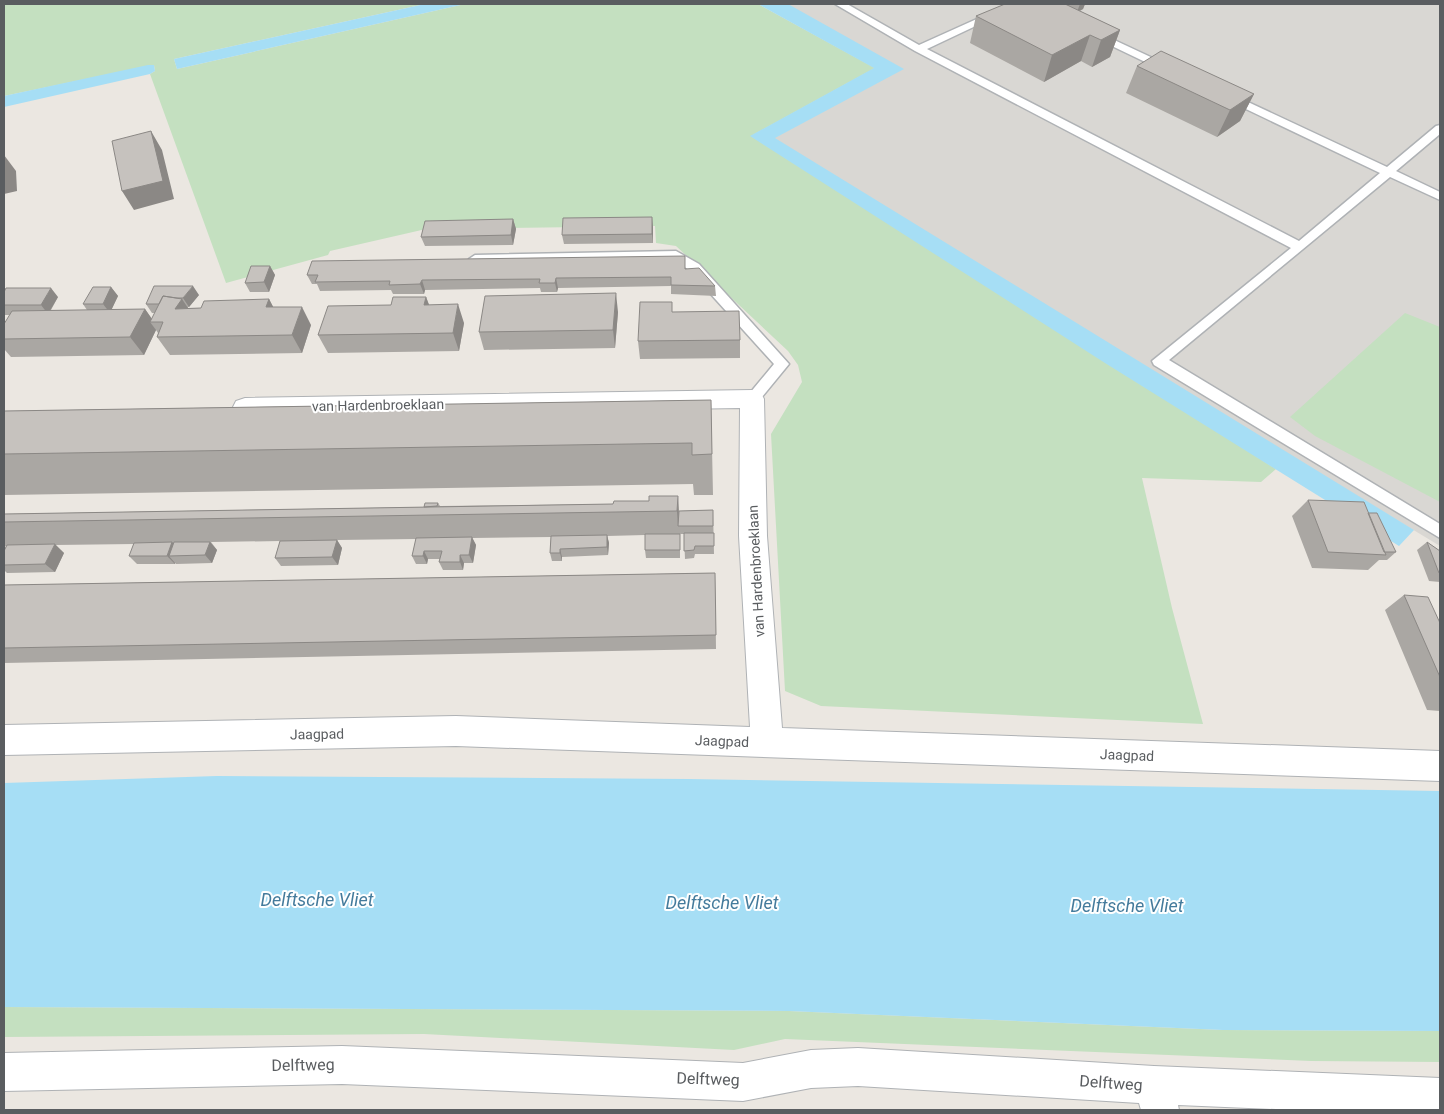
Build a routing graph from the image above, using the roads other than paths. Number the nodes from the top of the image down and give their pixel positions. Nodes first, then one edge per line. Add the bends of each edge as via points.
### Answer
1 (840, 4) edge
2 (1016, 4) edge
3 (1084, 29) edge
4 (919, 49) junction
5 (1182, 75) edge
6 (1218, 92) edge
7 (1440, 128) edge
8 (1387, 172) junction
9 (1440, 196) edge
10 (1300, 247) junction
11 (458, 260) edge
12 (752, 399) junction
13 (223, 408) edge
14 (1440, 532) edge
15 (4, 740) edge
16 (767, 742) junction
17 (1440, 766) edge
18 (4, 1072) edge
19 (1440, 1097) edge
20 (1157, 1098) edge

1 - 4 lane
2 - 4 lane
3 - 5 lane
4 - 10 lane
6 - 8 lane
7 - 8 lane
8 - 9 lane
8 - 10 lane
10 - 14 lane via 1159,361
11 - 12 lane via 676,255 694,267 782,364
12 - 13 street, van Hardenbroeklaan
12 - 16 street, van Hardenbroeklaan via 753,536
15 - 16 street, Jaagpad via 456,731
16 - 17 street, Jaagpad
18 - 20 street, Delftweg via 342,1065 743,1082 811,1069 858,1067
19 - 20 street, Delftweg

